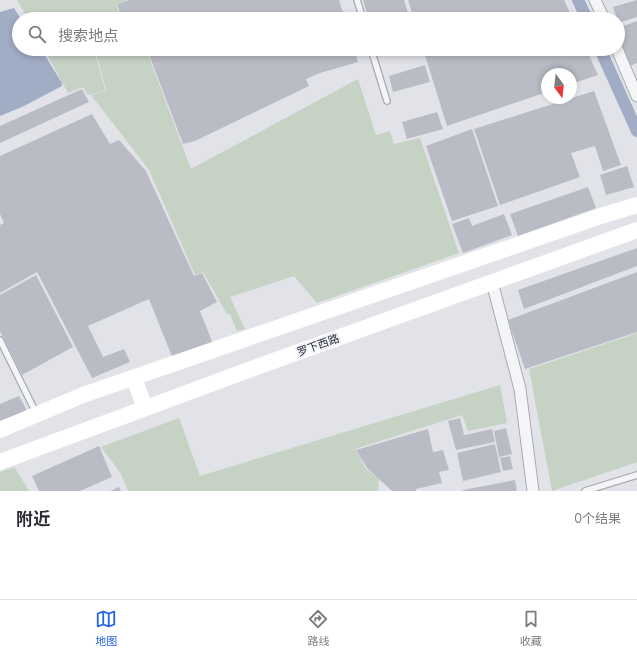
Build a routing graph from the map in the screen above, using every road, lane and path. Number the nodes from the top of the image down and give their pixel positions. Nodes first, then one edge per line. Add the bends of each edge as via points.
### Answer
1 (357, 0) edge
2 (595, 0) edge
3 (360, 12) edge
4 (601, 12) edge
5 (373, 56) edge
6 (621, 56) edge
7 (632, 73) edge
8 (637, 96) edge
9 (387, 102) dead end
10 (637, 205) edge
11 (637, 230) edge
12 (492, 282) junction
13 (0, 340) edge
14 (134, 378) junction
15 (145, 408) junction
16 (37, 414) junction
17 (0, 430) edge
18 (0, 462) edge
19 (637, 475) edge
20 (533, 491) edge
21 (584, 491) edge

1 - 3 lane
2 - 4 street
5 - 9 lane
6 - 7 street
7 - 8 street
10 - 14 main road
11 - 12 main road, 罗下西路
12 - 15 main road, 罗下西路
12 - 20 street via 520,389
13 - 16 lane
14 - 15 main road
14 - 16 main road
15 - 18 main road, 罗下西路
16 - 17 main road
19 - 21 lane

